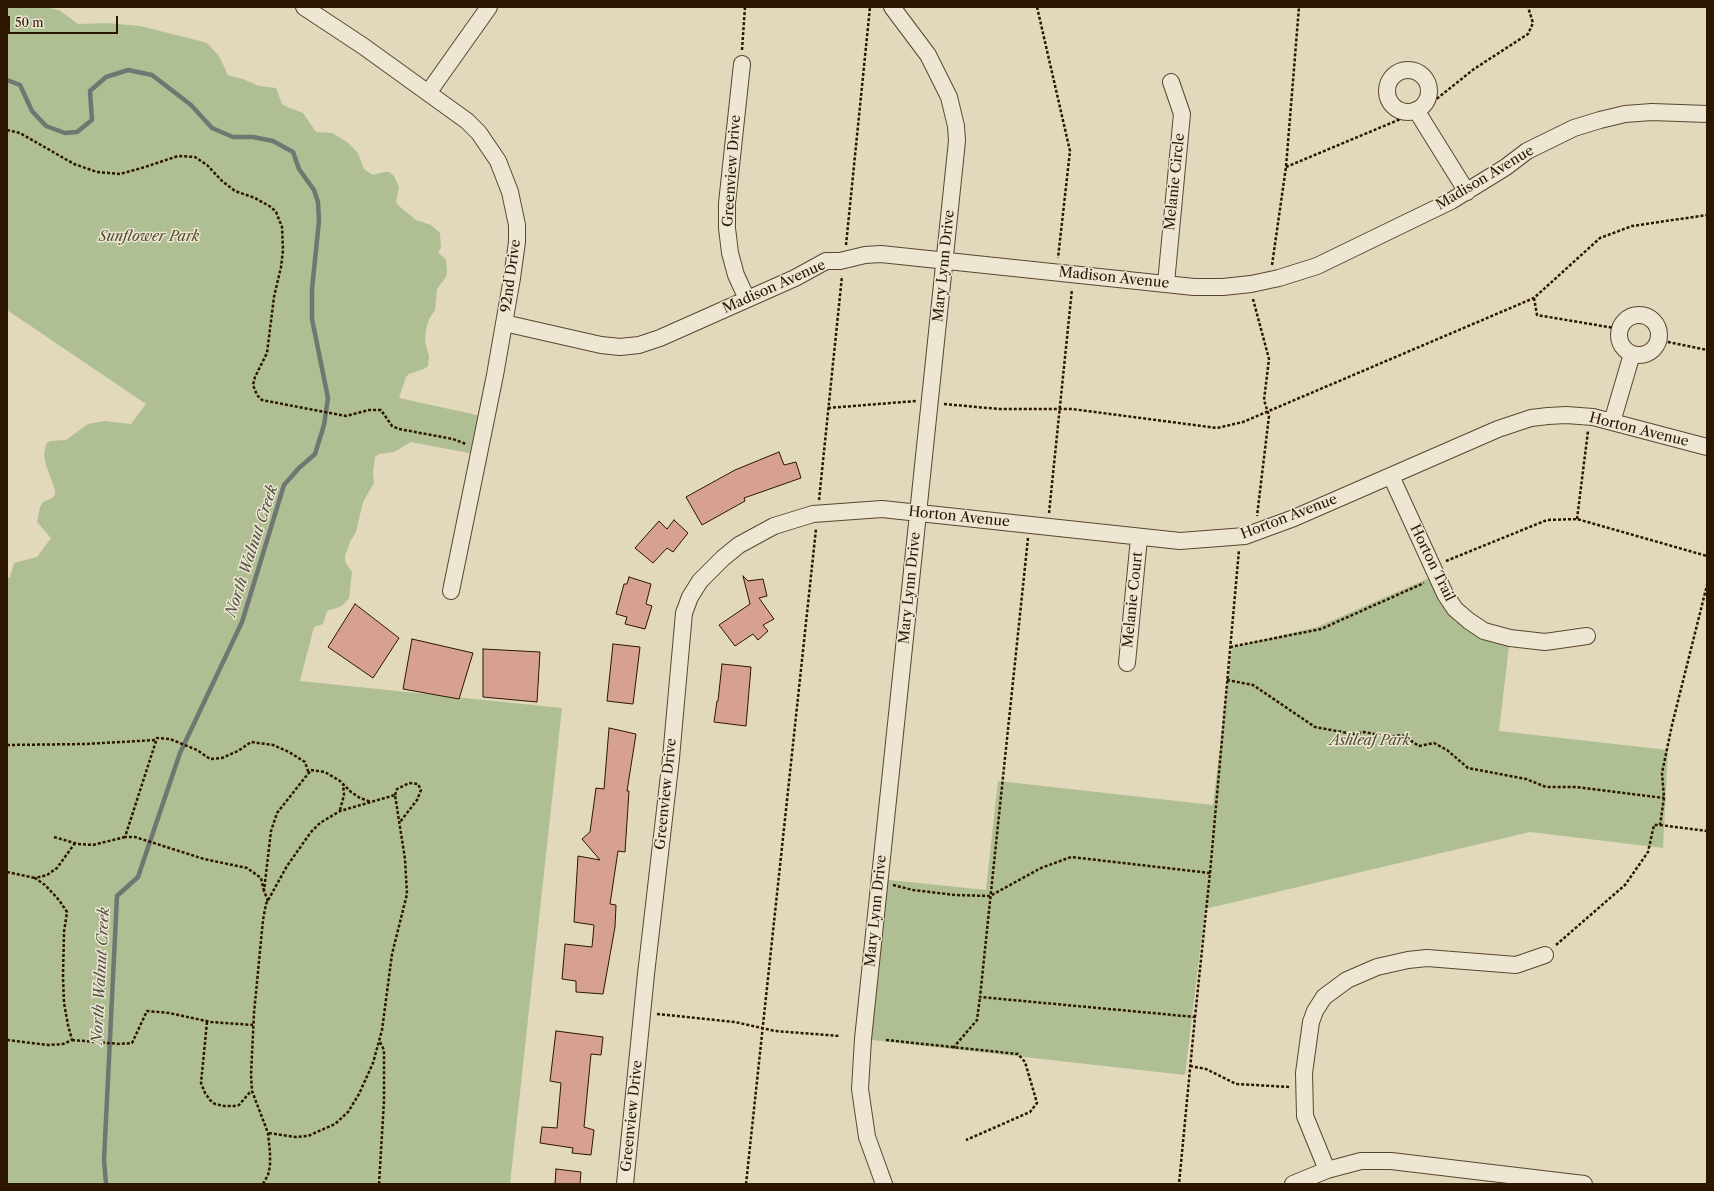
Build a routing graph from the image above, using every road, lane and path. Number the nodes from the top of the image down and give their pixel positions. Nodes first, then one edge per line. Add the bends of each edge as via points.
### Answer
1 (304, 7) edge
2 (489, 7) edge
3 (745, 7) edge
4 (870, 7) edge
5 (892, 7) edge
6 (1037, 7) edge
7 (1299, 7) edge
8 (742, 64) joint
9 (1171, 82) dead end
10 (428, 93) junction
11 (1416, 110) dead end
12 (1707, 114) edge
13 (7, 130) edge
14 (1467, 192) junction
15 (1707, 214) edge
16 (844, 260) junction
17 (945, 260) junction
18 (1063, 260) dead end
19 (1271, 272) dead end
20 (1073, 274) junction
21 (1166, 283) junction
22 (1249, 284) junction
23 (1534, 298) junction
24 (747, 299) junction
25 (504, 323) junction
26 (1620, 329) junction
27 (1658, 340) junction
28 (1707, 350) edge
29 (1632, 354) junction
30 (930, 403) junction
31 (828, 408) junction
32 (1059, 409) junction
33 (1267, 410) junction
34 (1590, 417) junction
35 (1612, 422) junction
36 (466, 444) dead end
37 (1707, 447) edge
38 (1391, 476) junction
39 (853, 510) joint
40 (817, 513) junction
41 (918, 513) junction
42 (1043, 514) dead end
43 (1577, 519) junction
44 (1030, 526) junction
45 (1248, 535) junction
46 (1139, 538) junction
47 (1707, 556) edge
48 (1435, 571) junction
49 (1707, 585) edge
50 (451, 592) dead end
51 (1587, 636) dead end
52 (1230, 647) junction
53 (1127, 663) dead end
54 (1227, 680) junction
55 (156, 740) junction
56 (7, 745) edge
57 (309, 774) junction
58 (343, 783) junction
59 (395, 795) junction
60 (1664, 798) junction
61 (372, 802) junction
62 (340, 811) junction
63 (399, 822) junction
64 (1660, 824) junction
65 (1707, 830) edge
66 (54, 837) dead end
67 (125, 837) junction
68 (75, 843) junction
69 (7, 872) edge
70 (1210, 873) junction
71 (35, 878) junction
72 (879, 884) junction
73 (264, 891) junction
74 (990, 896) junction
75 (268, 901) junction
76 (1545, 955) joint
77 (980, 997) junction
78 (642, 1013) junction
79 (1195, 1017) junction
80 (208, 1022) junction
81 (253, 1025) junction
82 (763, 1028) junction
83 (840, 1036) dead end
84 (7, 1040) edge
85 (72, 1040) junction
86 (886, 1040) dead end
87 (380, 1042) junction
88 (954, 1048) junction
89 (1190, 1066) junction
90 (1304, 1088) junction
91 (252, 1091) junction
92 (268, 1133) junction
93 (966, 1140) dead end
94 (1327, 1170) junction
95 (263, 1184) edge
96 (379, 1184) edge
97 (625, 1184) edge
98 (746, 1184) edge
99 (884, 1184) edge
100 (1179, 1184) edge
101 (1293, 1184) edge
102 (1584, 1184) edge

1 - 10 street, 92nd Drive
2 - 10 street
3 - 8 path
4 - 16 path
5 - 17 street, Mary Lynn Drive via 928,55 949,97 956,126 957,141
6 - 18 path via 1070,151 1058,260
7 - 19 path via 1286,167
8 - 24 street, Greenview Drive via 727,203 727,228 736,275
9 - 21 street, Melanie Circle via 1182,114
10 - 25 street, 92nd Drive via 467,121 478,133 498,161 510,192 517,225 517,242
11 - 14 street
12 - 14 street, Madison Avenue via 1639,113 1574,128 1527,151
13 - 36 path via 20,133 74,164 97,172 120,174 178,156 195,157 235,191 271,206 282,227 283,250 267,353 255,377 254,390 262,400 346,416 380,410 392,426 399,429 453,439
14 - 22 street, Madison Avenue via 1317,266 1280,278
15 - 23 path via 1632,226 1600,238
16 - 17 street, Madison Avenue via 881,254
16 - 24 street, Madison Avenue via 826,261
16 - 31 path
17 - 20 street, Madison Avenue
17 - 30 street, Mary Lynn Drive
20 - 21 street, Madison Avenue
20 - 32 path
21 - 22 street, Madison Avenue via 1223,287
22 - 33 path via 1269,359 1264,400
23 - 26 path via 1537,316
23 - 33 path
24 - 25 street, Madison Avenue via 639,345 601,345
25 - 50 street, 92nd Drive
26 - 27 street via 1627,319 1643,316 1649,318 1657,327
26 - 29 street via 1620,343
27 - 28 path
27 - 29 street via 1647,353
29 - 35 street
30 - 31 path via 914,401
30 - 32 path via 999,409
30 - 41 street, Mary Lynn Drive
31 - 40 path
32 - 33 path via 1217,428 1243,422
32 - 42 path via 1049,515
33 - 45 path via 1269,416 1256,521
34 - 35 street, Horton Avenue
34 - 38 street, Horton Avenue via 1566,415 1531,418 1498,429
34 - 43 path
35 - 37 street, Horton Avenue
38 - 45 street, Horton Avenue
38 - 48 street, Horton Trail
39 - 40 street, Greenview Drive
39 - 41 street, Horton Avenue via 882,509
40 - 78 street, Greenview Drive via 774,526 738,545 700,581 690,597 684,614 671,758
40 - 82 path
41 - 44 street, Horton Avenue
41 - 72 street, Mary Lynn Drive
43 - 47 path
43 - 48 path via 1547,520 1438,564
44 - 46 street, Horton Avenue
44 - 74 path
45 - 46 street, Horton Avenue via 1180,541
45 - 52 path via 1239,551
46 - 53 street, Melanie Court
48 - 51 street, Horton Trail via 1455,609 1484,631 1510,638 1545,642
48 - 52 path via 1430,581 1321,629
49 - 60 path via 1670,732 1662,773
52 - 54 path
54 - 60 path via 1253,685 1315,727 1353,734 1364,732 1389,737 1402,735 1419,746 1434,743 1448,750 1468,768 1526,779 1546,787 1576,787
54 - 70 path
55 - 56 path
55 - 57 path via 170,740 197,750 210,759 222,758 251,742 273,745 305,762
55 - 67 path
57 - 58 path via 311,770 325,772
57 - 73 path via 277,813 271,831
58 - 61 path via 360,798
58 - 62 path via 344,795
59 - 61 path
59 - 63 path
59 - 63 path via 397,790 409,783 418,784 421,790 417,800
60 - 64 path
61 - 62 path
62 - 75 path via 311,832 286,866
63 - 87 path via 407,894 392,954
64 - 65 path
64 - 76 path via 1654,825 1648,852 1625,885
66 - 68 path
67 - 68 path via 93,845
67 - 73 path via 135,837 204,859 247,868 261,878
68 - 71 path via 57,868 47,875
69 - 71 path
70 - 74 path via 1071,857 1041,868
70 - 79 path
71 - 85 path via 60,900 67,912 63,977 66,1018
72 - 74 path via 956,895
72 - 99 street, Mary Lynn Drive via 860,1089 867,1138
73 - 75 path
74 - 77 path
75 - 81 path via 263,920
76 - 90 street via 1516,965 1427,958 1408,960 1377,967 1347,980 1324,997 1315,1011 1311,1022
77 - 79 path
77 - 88 path via 977,1020
78 - 82 path via 735,1022
78 - 97 street, Greenview Drive
79 - 89 path
80 - 81 path
80 - 85 path via 147,1011 132,1043
80 - 91 path via 201,1083 205,1093 216,1104 234,1106 239,1105
81 - 91 path
82 - 83 path
82 - 98 path
84 - 85 path via 48,1045 63,1044
86 - 88 path
87 - 92 path via 360,1094 348,1112 335,1124 308,1136
87 - 96 path via 384,1050 384,1101
88 - 93 path via 1018,1054 1025,1062 1037,1103 1030,1112
89 - 90 path via 1206,1069 1236,1084
89 - 100 path
90 - 94 street via 1305,1116
91 - 92 path
92 - 95 path via 270,1166
94 - 101 street
94 - 102 street via 1361,1161 1391,1161

